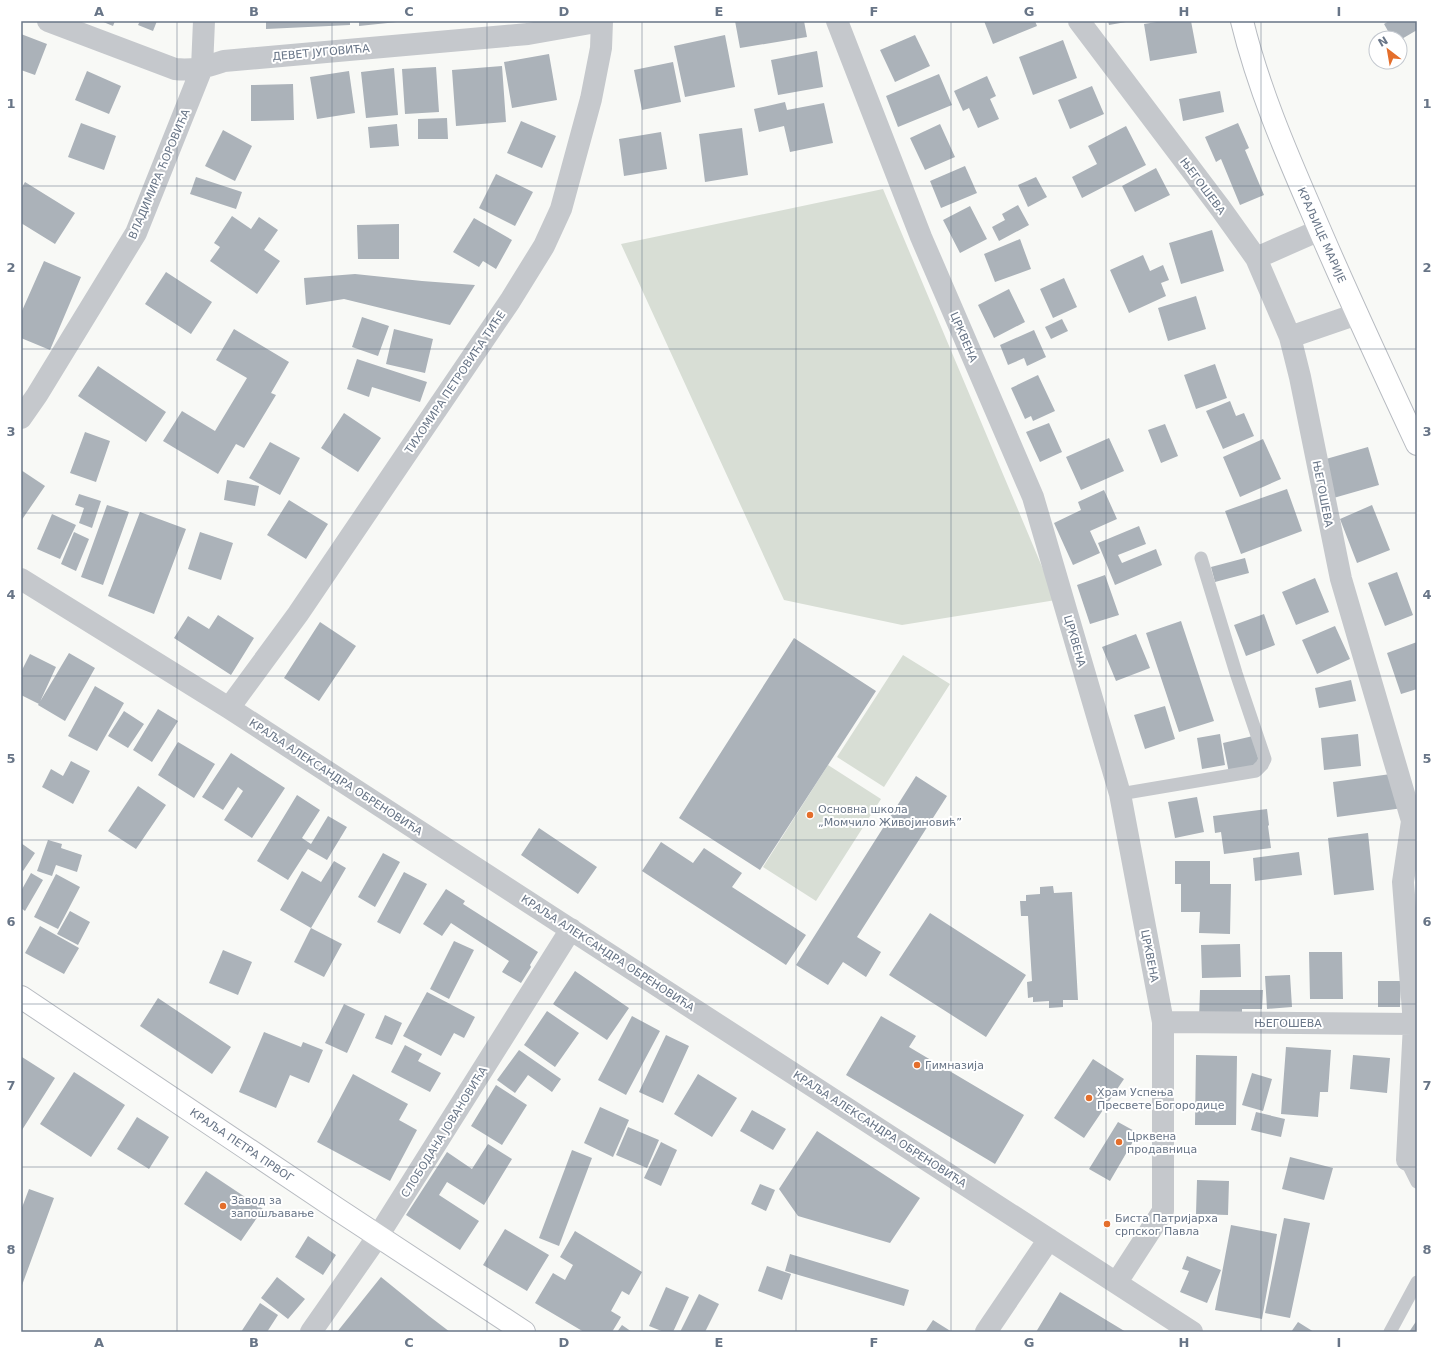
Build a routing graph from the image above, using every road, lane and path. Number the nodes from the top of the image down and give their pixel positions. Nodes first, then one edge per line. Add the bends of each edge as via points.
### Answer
1 (48, 21) edge
2 (204, 21) edge
3 (602, 21) edge
4 (837, 21) edge
5 (1079, 21) edge
6 (1242, 21) edge
7 (202, 68) junction
8 (1320, 230) junction
9 (1256, 258) junction
10 (1357, 314) junction
11 (1290, 337) junction
12 (29, 392) edge
13 (21, 418) edge
14 (1417, 444) edge
15 (1201, 558) dead end
16 (21, 579) edge
17 (229, 708) junction
18 (1120, 794) junction
19 (571, 929) junction
20 (21, 997) edge
21 (1163, 1022) junction
22 (1414, 1024) junction
23 (1408, 1160) joint
24 (1417, 1182) edge
25 (378, 1236) junction
26 (1049, 1239) junction
27 (1117, 1282) junction
28 (1417, 1282) edge
29 (311, 1332) edge
30 (524, 1332) edge
31 (986, 1332) edge
32 (1192, 1332) edge
33 (1390, 1332) edge

1 - 7 street, ДЕВЕТ ЈУГОВИЋА via 175,69 188,71
2 - 7 street, ВЛАДИМИРА ЋОРОВИЋА
3 - 7 street, ДЕВЕТ ЈУГОВИЋА via 528,34 224,61
3 - 17 street, ТИХОМИРА ПЕТРОВИЋА ТИЋЕ via 601,48 591,100 561,209 544,246 298,614
4 - 18 street, ЦРКВЕНА via 921,237 1033,497
5 - 9 street, ЊЕГОШЕВА
6 - 8 main road, КРАЉИЦЕ МАРИЈЕ via 1273,119
7 - 12 street, ВЛАДИМИРА ЋОРОВИЋА via 136,233
8 - 9 street
8 - 10 main road, КРАЉИЦЕ МАРИЈЕ
9 - 11 street, ЊЕГОШЕВА
10 - 11 street
10 - 14 main road, КРАЉИЦЕ МАРИЈЕ
11 - 22 street, ЊЕГОШЕВА via 1340,579 1412,821 1403,882
12 - 13 street, ВЛАДИМИРА ЋОРОВИЋА
15 - 18 lane via 1265,759 1256,770
16 - 17 street, КРАЉА АЛЕКСАНДРА ОБРЕНОВИЋА
17 - 19 street, КРАЉА АЛЕКСАНДРА ОБРЕНОВИЋА
18 - 21 street, ЦРКВЕНА
19 - 25 street, СЛОБОДАНА ЈОВАНОВИЋА
19 - 26 street, КРАЉА АЛЕКСАНДРА ОБРЕНОВИЋА
20 - 25 main road, КРАЉА ПЕТРА ПРВОГ
21 - 22 street, ЊЕГОШЕВА
21 - 27 street, ЦРКВЕНА via 1163,1211
22 - 23 street, ЊЕГОШЕВА
23 - 24 lane
25 - 29 street, СЛОБОДАНА ЈОВАНОВИЋА
25 - 30 main road, КРАЉА ПЕТРА ПРВОГ
26 - 27 street, КРАЉА АЛЕКСАНДРА ОБРЕНОВИЋА
26 - 31 street
27 - 32 street, КРАЉА АЛЕКСАНДРА ОБРЕНОВИЋА
28 - 33 lane

